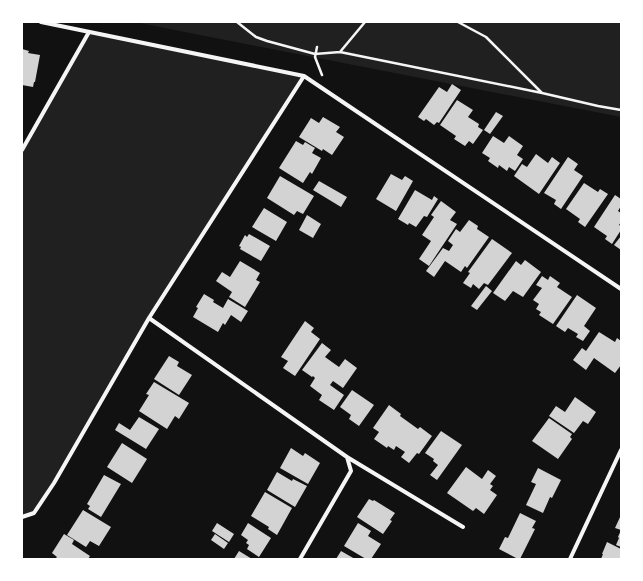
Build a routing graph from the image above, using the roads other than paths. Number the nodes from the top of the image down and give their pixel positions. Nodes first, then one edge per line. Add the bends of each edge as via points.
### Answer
1 (41, 22) edge
2 (89, 32) junction
3 (304, 76) junction
4 (22, 150) edge
5 (621, 289) edge
6 (149, 318) junction
7 (621, 450) edge
8 (347, 457) junction
9 (22, 517) edge
10 (463, 527) dead end
11 (300, 559) edge
12 (570, 559) edge

1 - 2 street
2 - 3 street
2 - 4 street
3 - 5 street
3 - 6 street
6 - 8 street
6 - 9 street via 54,483 34,513
7 - 12 street
8 - 10 street
8 - 11 street via 350,471

